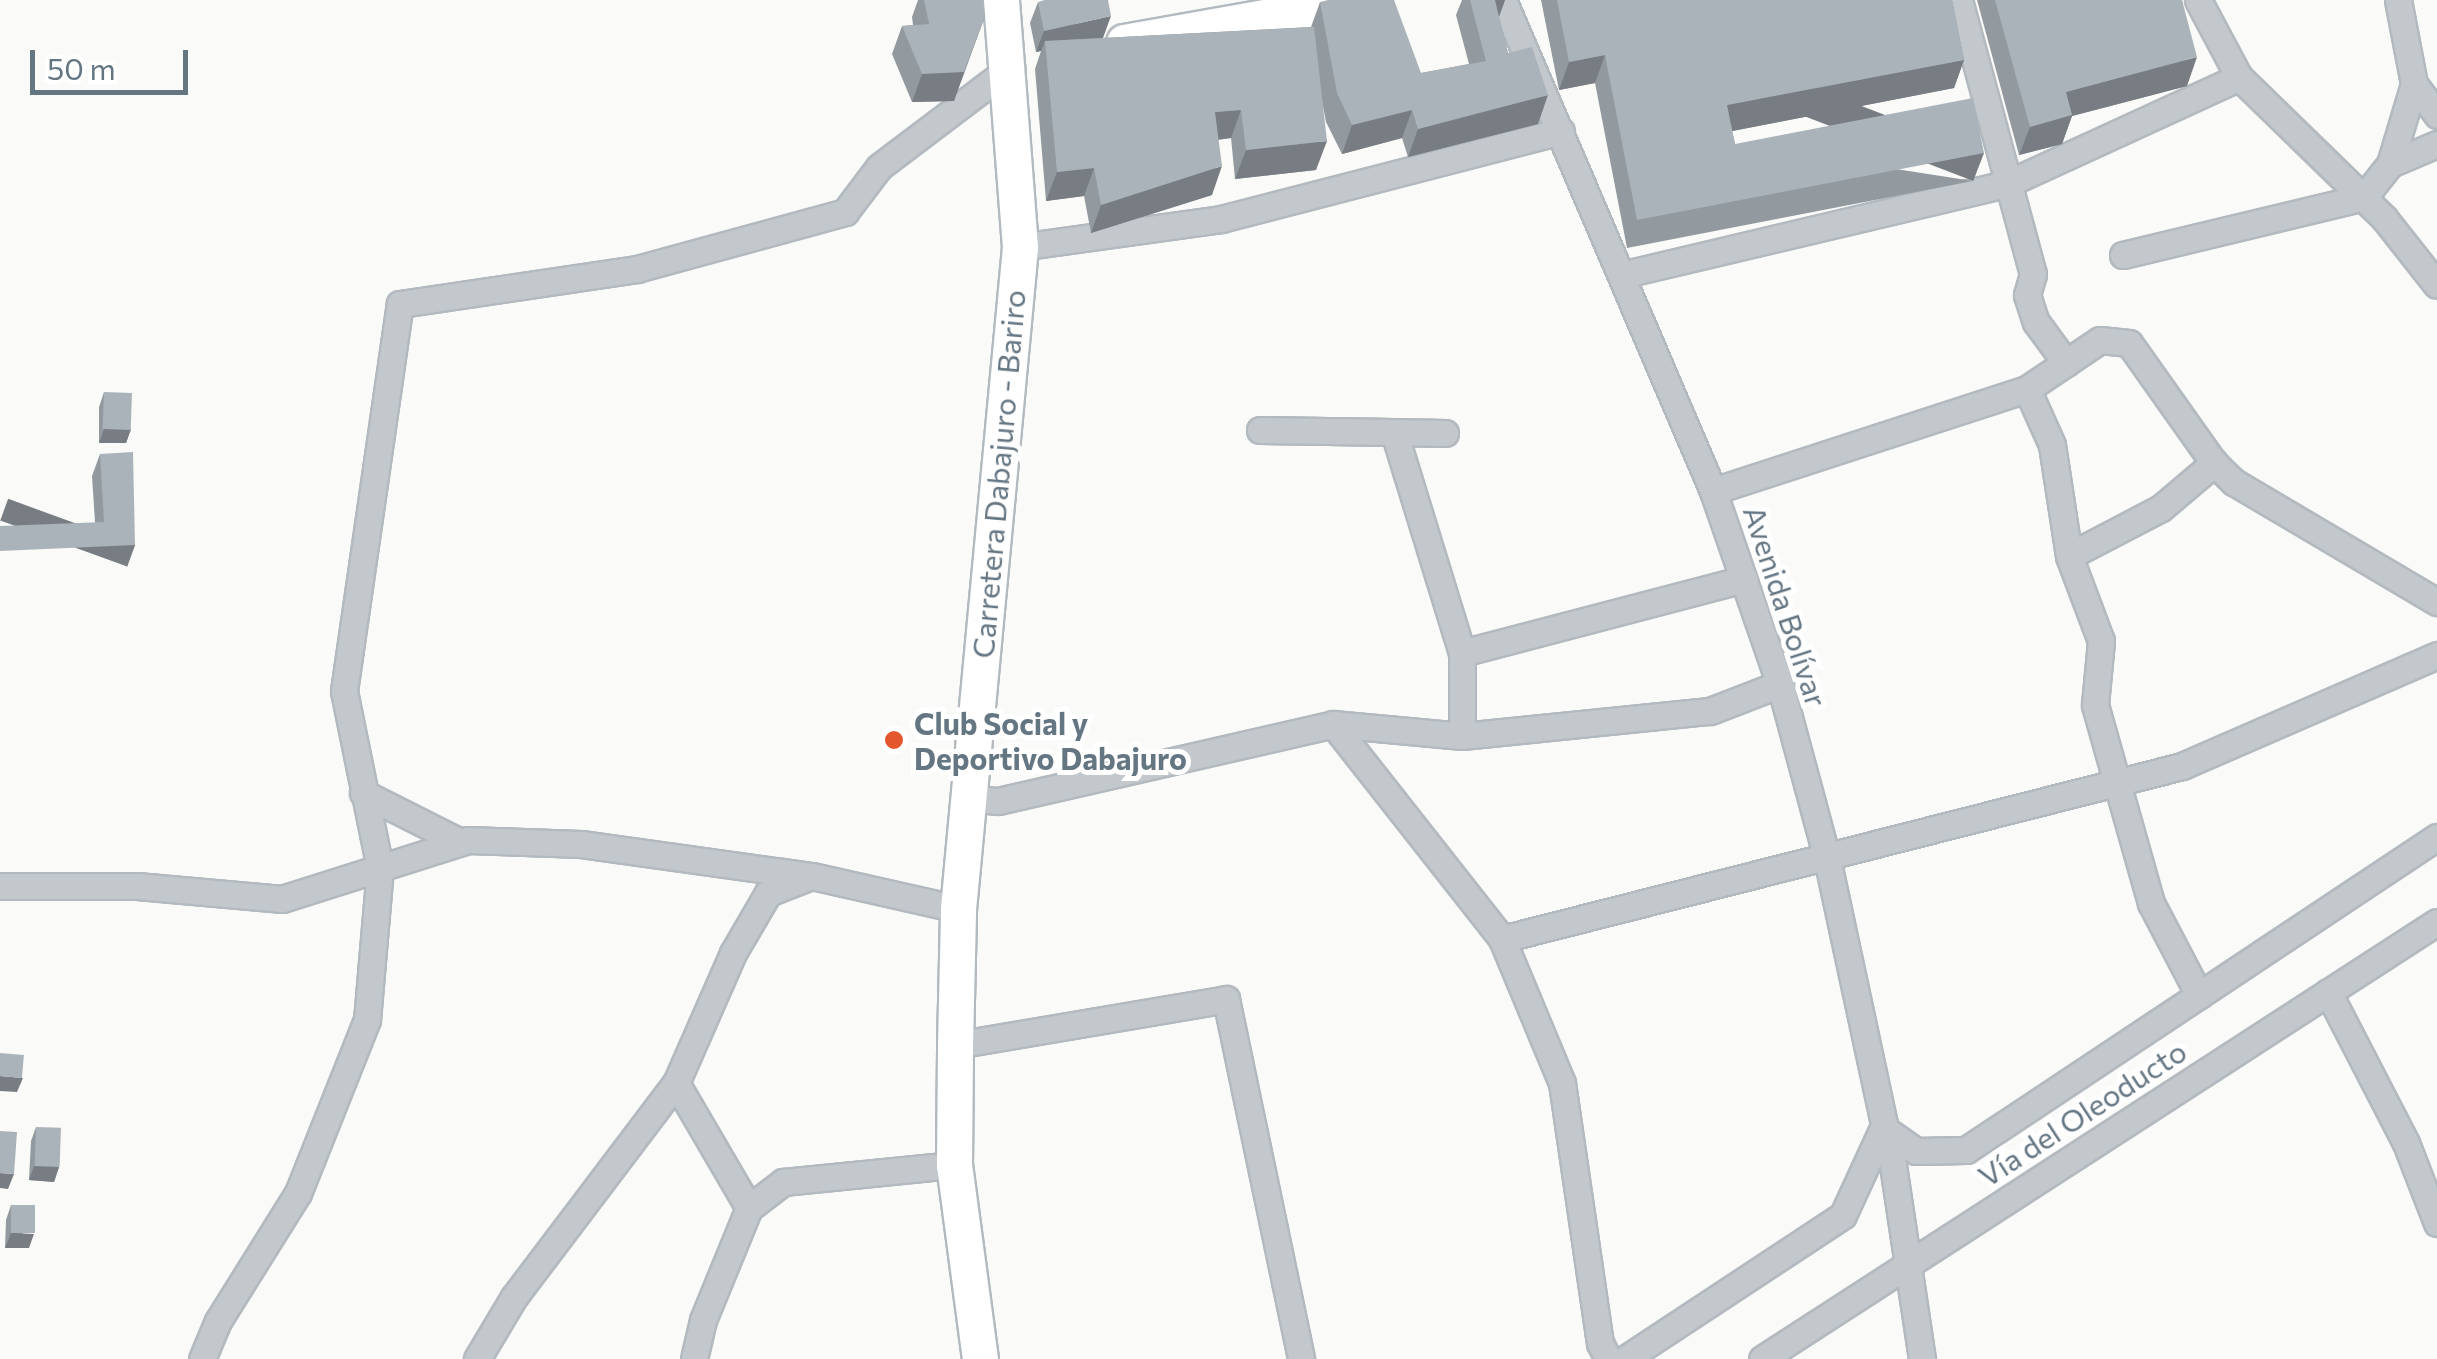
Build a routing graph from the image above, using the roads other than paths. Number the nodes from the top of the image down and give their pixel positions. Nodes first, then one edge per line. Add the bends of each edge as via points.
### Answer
1 (1001, 0) edge
2 (1359, 0) edge
3 (1502, 0) edge
4 (1959, 0) edge
5 (2198, 0) edge
6 (2398, 0) edge
7 (1088, 49) edge
8 (1049, 56) edge
9 (1011, 67) junction
10 (2239, 77) junction
11 (2414, 84) junction
12 (2437, 115) edge
13 (1561, 131) junction
14 (2437, 144) edge
15 (2390, 164) junction
16 (2008, 183) junction
17 (2364, 198) junction
18 (1020, 248) junction
19 (2123, 254) dead end
20 (1625, 274) junction
21 (2437, 285) edge
22 (2066, 364) junction
23 (2026, 389) junction
24 (1260, 430) dead end
25 (1394, 432) junction
26 (1445, 433) dead end
27 (2214, 463) junction
28 (1713, 490) junction
29 (2069, 556) junction
30 (1744, 579) junction
31 (2437, 602) edge
32 (1462, 654) junction
33 (2437, 655) edge
34 (1780, 684) junction
35 (1333, 724) junction
36 (1462, 736) junction
37 (2117, 783) junction
38 (363, 793) junction
39 (968, 798) junction
40 (2437, 837) edge
41 (460, 842) junction
42 (1827, 858) junction
43 (380, 868) junction
44 (812, 876) junction
45 (0, 886) edge
46 (958, 909) junction
47 (2437, 922) edge
48 (1502, 939) junction
49 (2328, 992) junction
50 (2199, 995) junction
51 (955, 1045) junction
52 (676, 1083) junction
53 (1883, 1128) junction
54 (954, 1165) junction
55 (748, 1208) junction
56 (2437, 1223) edge
57 (1908, 1264) junction
58 (202, 1359) edge
59 (477, 1359) edge
60 (694, 1359) edge
61 (980, 1359) edge
62 (1300, 1359) edge
63 (1608, 1359) edge
64 (1625, 1359) edge
65 (1762, 1359) edge
66 (1922, 1359) edge

1 - 9 street, Carretera Dabajuro - Bariro
2 - 7 street
3 - 13 street, Avenida Bolívar
4 - 16 street
5 - 10 street
6 - 11 street
8 - 9 street
9 - 18 street, Carretera Dabajuro - Bariro
9 - 38 street via 879,166 845,212 748,244 637,268 400,304 344,691
10 - 16 street
10 - 17 street
11 - 12 street
11 - 15 street
13 - 18 street via 1221,219
13 - 20 street, Avenida Bolívar
14 - 15 street
15 - 17 street
16 - 20 street
16 - 22 street via 2033,274 2026,295
17 - 19 street
17 - 21 street
18 - 39 street, Carretera Dabajuro - Bariro
20 - 28 street, Avenida Bolívar
22 - 23 street
22 - 27 street via 2100,340 2128,344
23 - 28 street
23 - 29 street via 2052,446
24 - 25 street
25 - 26 street
25 - 32 street
27 - 29 street via 2161,508
27 - 31 street
28 - 30 street, Avenida Bolívar
29 - 37 street via 2101,641 2096,704
30 - 32 street
30 - 34 street, Avenida Bolívar
32 - 36 street
33 - 37 street via 2182,766
34 - 36 street via 1710,711
34 - 42 street, Avenida Bolívar
35 - 36 street
35 - 39 street via 1016,798
35 - 48 street
37 - 42 street
37 - 50 street via 2151,903
38 - 41 street
38 - 43 street
39 - 46 street, Carretera Dabajuro - Bariro
40 - 50 street
41 - 43 street
41 - 44 street via 581,844
42 - 48 street
42 - 53 street, Avenida Bolívar
43 - 45 street via 282,899 138,886
43 - 58 street via 367,1020 298,1193 218,1321
44 - 46 street
44 - 52 street via 768,893 733,953
46 - 51 street, Carretera Dabajuro - Bariro
47 - 49 street, Vía del Oleoducto
48 - 63 street via 1562,1083 1600,1343
49 - 56 street via 2406,1144
49 - 57 street, Vía del Oleoducto
50 - 53 street via 1966,1150 1916,1151
51 - 54 street, Carretera Dabajuro - Bariro
51 - 62 street via 1226,999
52 - 55 street
52 - 59 street via 514,1297
53 - 57 street, Avenida Bolívar
53 - 64 street via 1843,1215
54 - 55 street via 783,1182
54 - 61 street, Carretera Dabajuro - Bariro
55 - 60 street via 702,1320
57 - 65 street, Vía del Oleoducto
57 - 66 street, Avenida Bolívar

